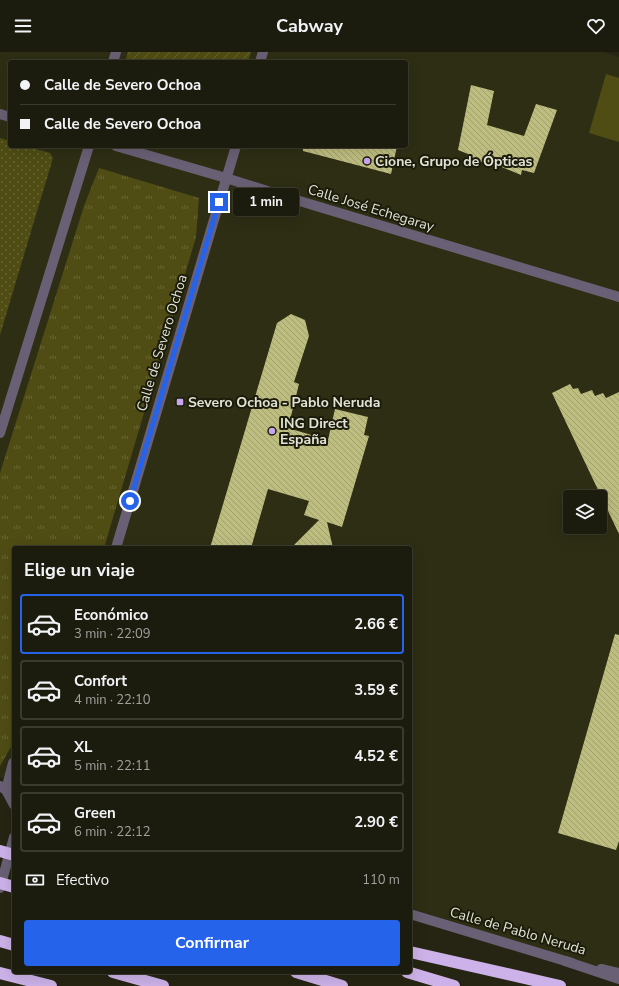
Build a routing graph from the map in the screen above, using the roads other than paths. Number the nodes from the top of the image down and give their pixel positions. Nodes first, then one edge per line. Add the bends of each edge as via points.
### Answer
1 (88, 148) edge
2 (123, 148) edge
3 (235, 148) edge
4 (226, 178) junction
5 (619, 297) edge
6 (0, 433) edge
7 (117, 546) edge
8 (12, 765) edge
9 (3, 787) edge
10 (12, 802) edge
11 (12, 845) edge
12 (0, 851) edge
13 (12, 854) edge
14 (0, 883) edge
15 (12, 886) edge
16 (0, 888) edge
17 (412, 915) edge
18 (0, 941) edge
19 (12, 944) edge
20 (412, 952) edge
21 (565, 961) junction
22 (0, 973) edge
23 (412, 973) edge
24 (619, 973) edge
25 (120, 974) edge
26 (303, 974) edge
27 (619, 979) edge
28 (38, 986) edge
29 (51, 986) edge
30 (163, 986) edge
31 (342, 986) edge
32 (454, 986) edge
33 (560, 986) edge

1 - 6 street
2 - 4 street, Calle José Echegaray
3 - 4 street, Calle de Severo Ochoa
4 - 5 street, Calle José Echegaray
4 - 7 street, Calle de Severo Ochoa
8 - 9 street
9 - 10 street
11 - 16 street
12 - 13 highway
14 - 15 highway
17 - 21 street, Calle de Pablo Neruda
18 - 19 highway
20 - 33 highway
21 - 24 street, Calle de Pablo Neruda
21 - 27 street
22 - 28 highway
22 - 29 highway
23 - 32 highway
25 - 30 highway
26 - 31 highway

